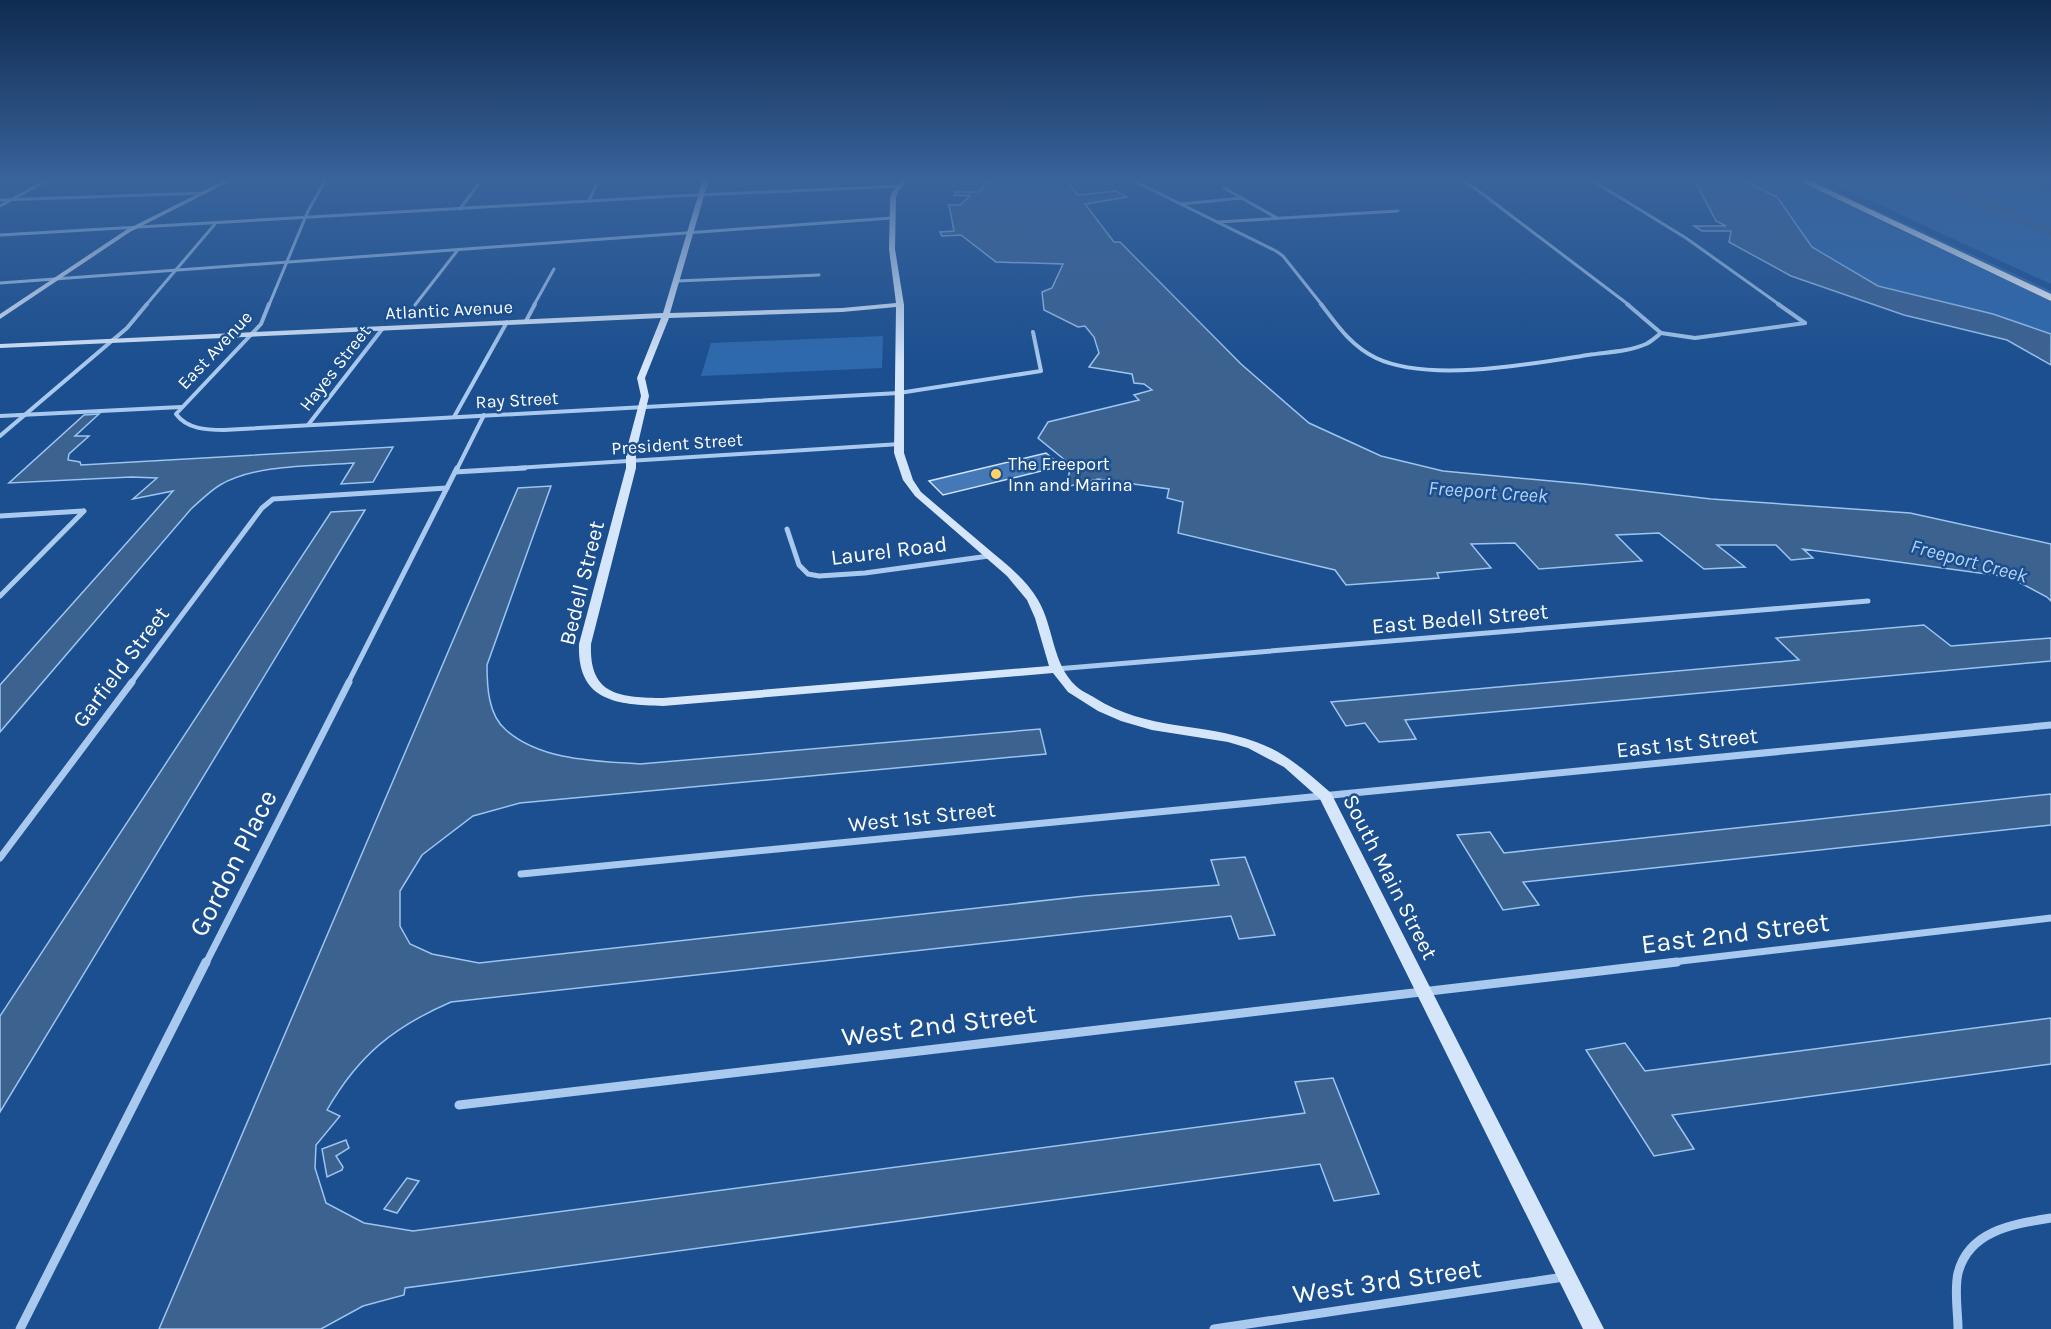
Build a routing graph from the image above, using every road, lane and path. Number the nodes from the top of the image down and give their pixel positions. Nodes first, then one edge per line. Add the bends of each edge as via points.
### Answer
1 (116, 241) edge
2 (201, 241) edge
3 (295, 241) edge
4 (594, 241) edge
5 (688, 241) edge
6 (892, 241) edge
7 (1254, 241) edge
8 (1545, 241) edge
9 (1690, 241) edge
10 (1930, 241) edge
11 (1950, 241) edge
12 (457, 251) junction
13 (285, 264) junction
14 (554, 269) dead end
15 (174, 273) junction
16 (819, 275) dead end
17 (55, 280) junction
18 (677, 281) junction
19 (0, 283) edge
20 (2051, 288) edge
21 (2051, 298) edge
22 (415, 305) dead end
23 (900, 305) junction
24 (861, 309) junction
25 (666, 316) junction
26 (0, 317) edge
27 (526, 321) junction
28 (900, 321) junction
29 (507, 322) junction
30 (383, 328) junction
31 (1033, 332) dead end
32 (254, 333) junction
33 (1661, 333) junction
34 (114, 340) junction
35 (0, 346) edge
36 (899, 393) junction
37 (642, 406) junction
38 (181, 407) junction
39 (26, 414) junction
40 (484, 415) junction
41 (0, 416) edge
42 (454, 417) junction
43 (308, 425) junction
44 (0, 436) edge
45 (900, 444) junction
46 (631, 461) junction
47 (455, 472) junction
48 (447, 488) junction
49 (0, 516) edge
50 (788, 529) dead end
51 (989, 556) junction
52 (0, 596) edge
53 (1868, 601) dead end
54 (1056, 669) junction
55 (2051, 725) edge
56 (1326, 796) junction
57 (0, 858) edge
58 (521, 874) dead end
59 (2051, 918) edge
60 (1424, 991) junction
61 (459, 1105) dead end
62 (2051, 1218) edge
63 (1567, 1277) junction
64 (20, 1329) edge
65 (1214, 1329) edge
66 (1594, 1329) edge
67 (1958, 1329) edge

1 - 17 street
2 - 15 street
3 - 13 street, East Avenue
4 - 12 street
5 - 18 street, Bedell Street
6 - 23 street, South Main Street
7 - 33 street via 1283,256 1352,343 1372,356 1413,368 1449,371 1631,349
8 - 33 street
9 - 33 street via 1805,323 1695,338
10 - 21 highway
11 - 20 highway
12 - 13 street
12 - 22 street
13 - 15 street
13 - 32 street, East Avenue
14 - 27 street
15 - 17 street
15 - 34 street
16 - 18 street
17 - 19 street
17 - 26 street
18 - 25 street, Bedell Street
23 - 24 street, Atlantic Avenue
23 - 28 street, South Main Street
24 - 25 street, Atlantic Avenue
24 - 28 street
25 - 27 street, Atlantic Avenue
25 - 37 street, Bedell Street via 641,378 645,396
27 - 29 street, Atlantic Avenue
28 - 36 street, South Main Street
29 - 30 street, Atlantic Avenue
29 - 42 street
30 - 32 street, Atlantic Avenue
30 - 43 street, Hayes Street
31 - 36 street, Ray Street via 1041,371
32 - 34 street, Atlantic Avenue
32 - 38 street, East Avenue
34 - 35 street, Atlantic Avenue
34 - 39 street
36 - 37 street, Ray Street
36 - 45 street, South Main Street
37 - 40 street, Ray Street
37 - 46 street, Bedell Street
38 - 39 street
38 - 43 street, Ray Street via 177,417 202,428
39 - 41 street
39 - 44 street
40 - 42 street, Ray Street
40 - 47 street, Gordon Place
42 - 43 street, Ray Street
45 - 46 street, President Street
45 - 51 street, South Main Street via 902,467 918,494
46 - 47 street, President Street
46 - 54 street, Bedell Street via 582,660 588,679 606,693 624,699 663,702
47 - 48 street, Gordon Place
48 - 57 street, Garfield Street via 273,499 262,508
48 - 64 street, Gordon Place
49 - 52 street via 84,511
50 - 51 street, Laurel Road via 797,564 813,576
51 - 54 street, South Main Street via 1032,599
53 - 54 street, East Bedell Street
54 - 56 street, South Main Street via 1072,689 1102,708 1152,726 1253,745 1290,764
55 - 56 street, East 1st Street
56 - 58 street, West 1st Street
56 - 60 street, South Main Street
59 - 60 street, East 2nd Street
60 - 61 street, West 2nd Street
60 - 63 street, South Main Street
62 - 67 street via 2004,1226 1971,1247 1958,1274
63 - 65 street, West 3rd Street
63 - 66 street, South Main Street

